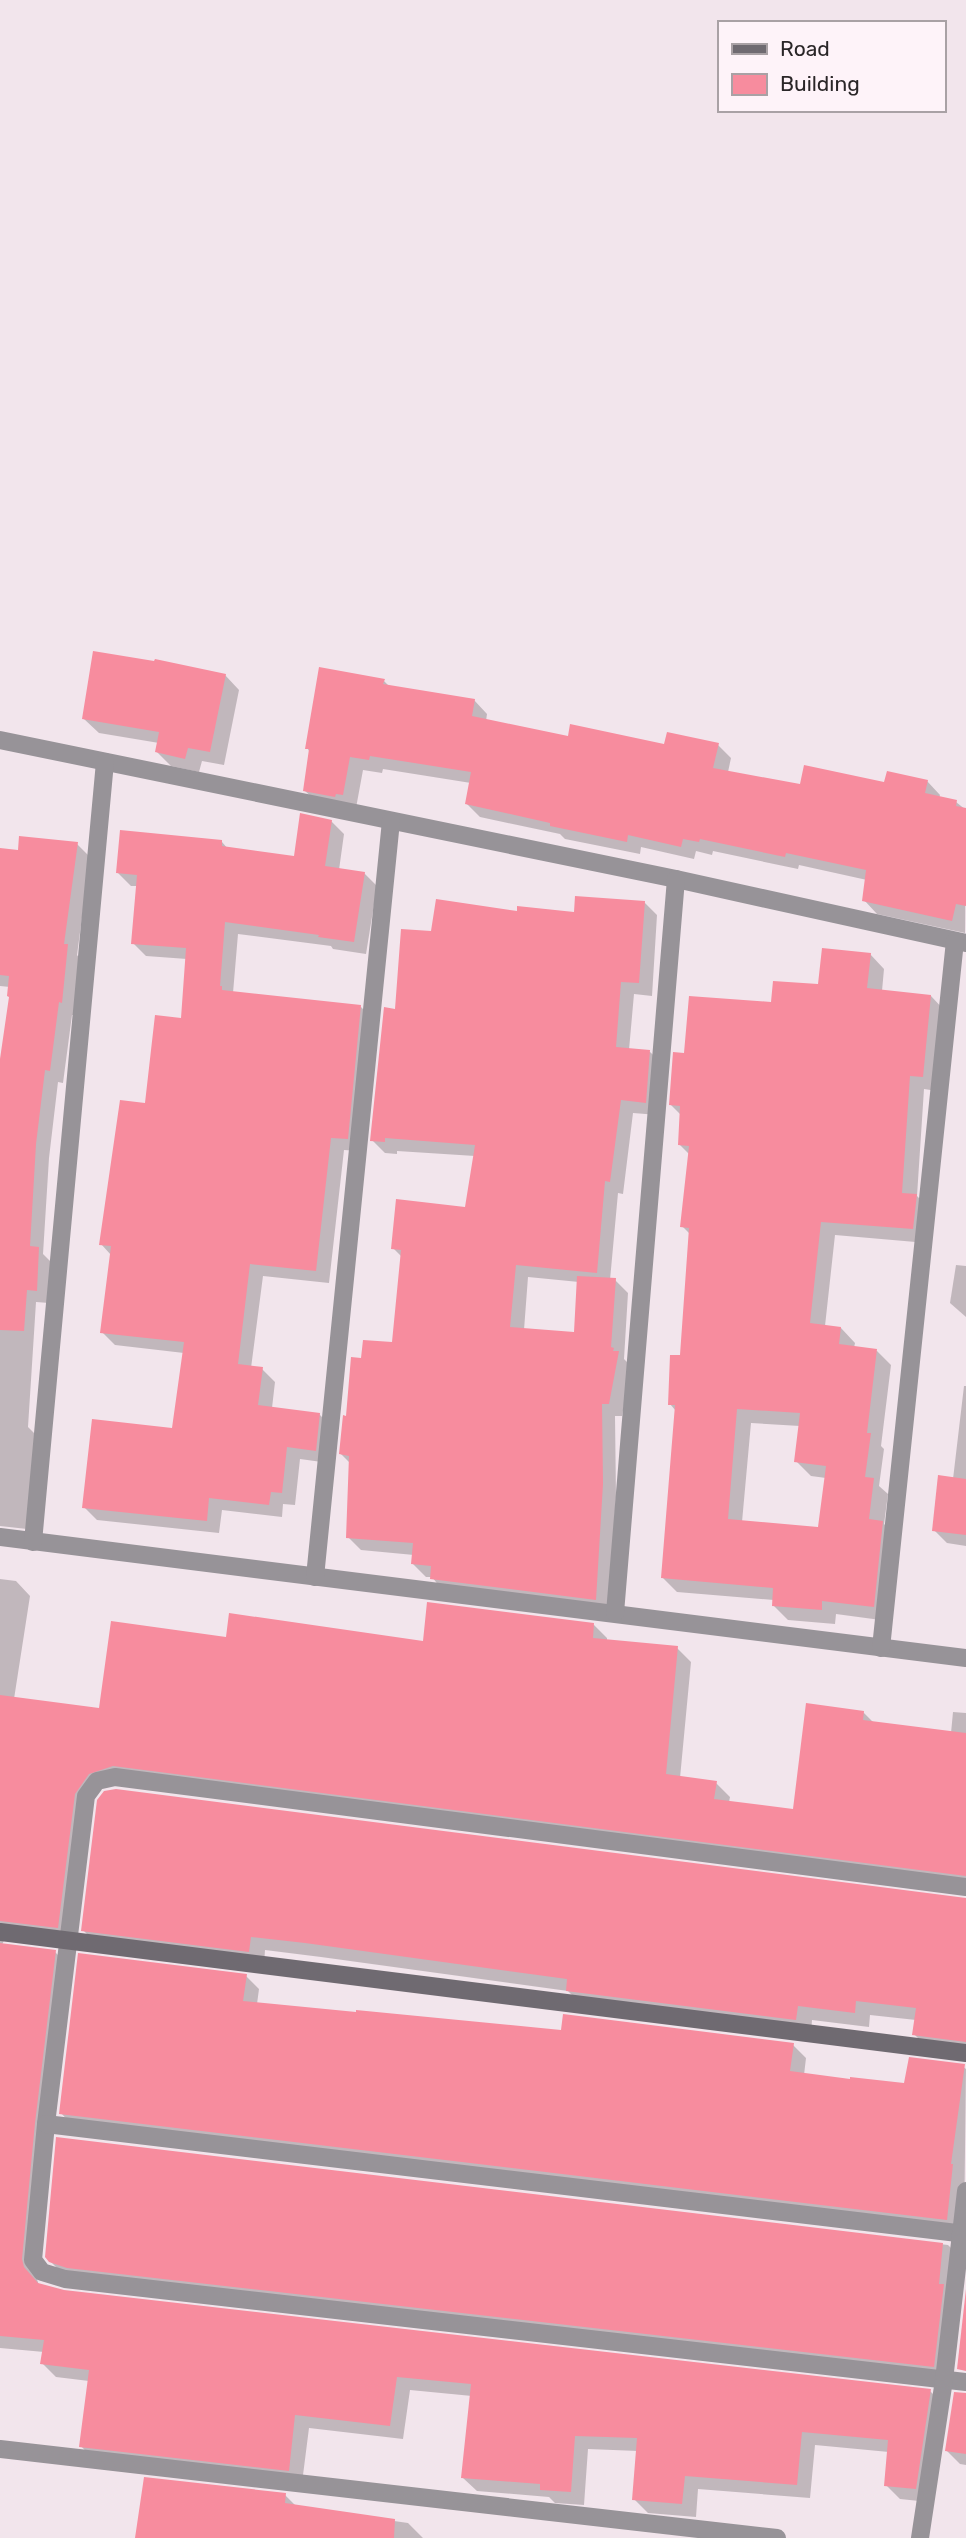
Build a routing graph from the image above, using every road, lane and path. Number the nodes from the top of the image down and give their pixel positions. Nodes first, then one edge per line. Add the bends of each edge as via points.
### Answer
1 (0, 740) edge
2 (105, 762) junction
3 (391, 821) junction
4 (676, 879) junction
5 (961, 942) edge
6 (0, 1537) edge
7 (33, 1542) junction
8 (315, 1577) junction
9 (615, 1613) junction
10 (881, 1648) junction
11 (966, 1658) edge
12 (966, 1887) edge
13 (0, 1932) edge
14 (68, 1939) junction
15 (966, 2053) edge
16 (46, 2124) junction
17 (966, 2191) edge
18 (963, 2234) edge
19 (944, 2380) junction
20 (966, 2382) edge
21 (0, 2449) edge
22 (777, 2538) edge
23 (920, 2538) edge

1 - 2 street
2 - 3 street
2 - 7 street
3 - 4 street
3 - 8 street
4 - 5 street
4 - 9 street
5 - 10 street
6 - 7 street
7 - 8 street
8 - 9 street
9 - 10 street
10 - 11 street
12 - 14 street via 115,1777 97,1781 86,1796
13 - 14 street
14 - 15 street
14 - 16 street
16 - 18 street
16 - 19 street via 33,2260 42,2272 65,2279
17 - 18 street
18 - 19 street
19 - 20 street
19 - 23 street
21 - 22 street

